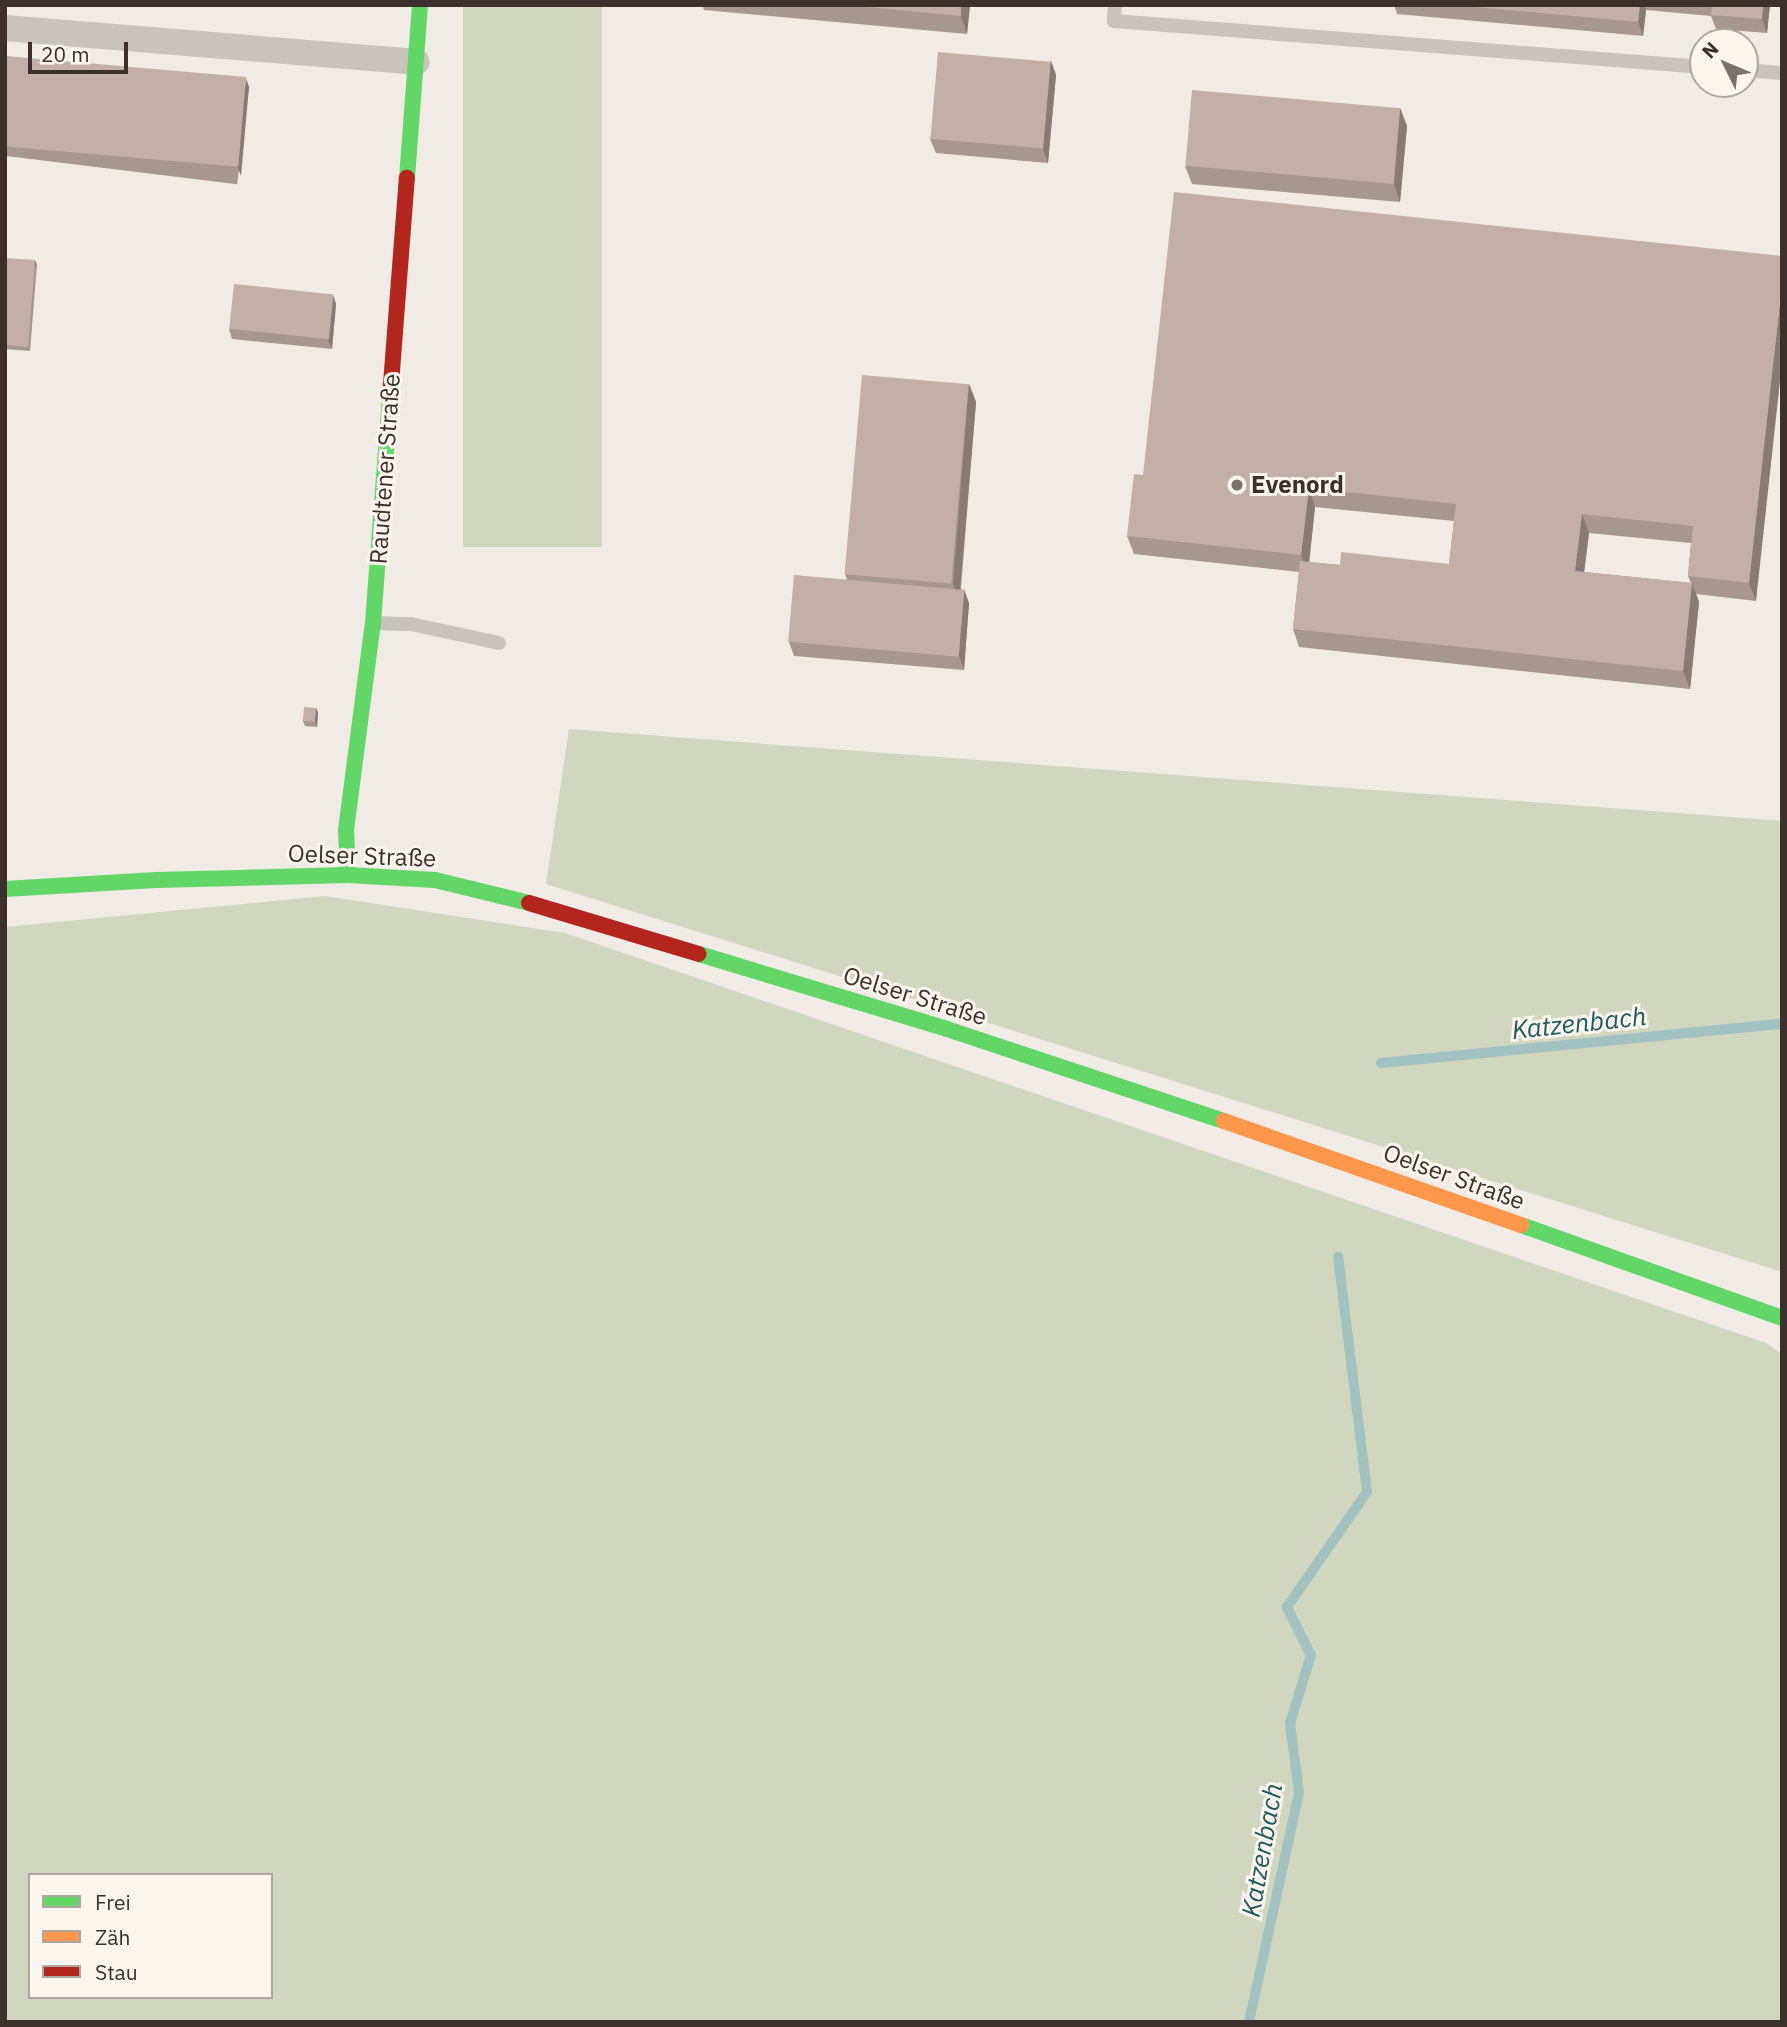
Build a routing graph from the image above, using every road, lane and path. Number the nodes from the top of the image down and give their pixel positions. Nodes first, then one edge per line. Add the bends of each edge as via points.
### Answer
1 (420, 5) edge
2 (1115, 5) edge
3 (5, 28) edge
4 (417, 62) junction
5 (1689, 66) edge
6 (1759, 71) edge
7 (1782, 73) edge
8 (373, 623) junction
9 (499, 643) dead end
10 (348, 875) junction
11 (5, 889) edge
12 (1782, 1318) edge

1 - 4 main road, Raudtener Straße
2 - 5 lane via 1114,21
3 - 4 street
4 - 8 main road, Raudtener Straße
6 - 7 lane
8 - 9 lane via 411,624
8 - 10 main road, Raudtener Straße via 346,830
10 - 11 main road, Oelser Straße
10 - 12 main road, Oelser Straße via 435,880 489,891 882,1009 1297,1145

